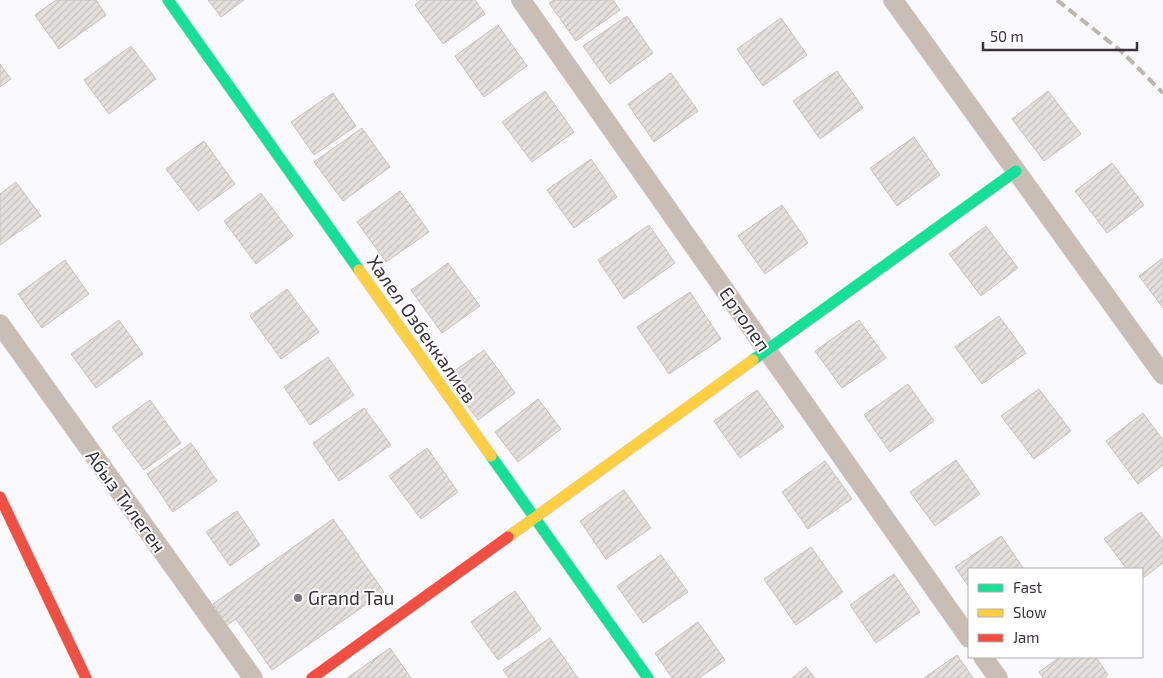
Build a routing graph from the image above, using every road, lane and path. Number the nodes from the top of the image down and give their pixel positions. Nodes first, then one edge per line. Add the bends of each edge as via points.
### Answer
1 (168, 0) edge
2 (521, 0) edge
3 (894, 0) edge
4 (1016, 171) junction
5 (0, 324) edge
6 (767, 350) junction
7 (1163, 374) edge
8 (0, 497) edge
9 (534, 518) junction
10 (968, 637) edge
11 (984, 658) edge
12 (86, 678) edge
13 (253, 678) edge
14 (312, 678) edge
15 (648, 678) edge
16 (998, 678) edge

1 - 9 street, Халел Озбеккалиев
2 - 6 street, Ертолеп
3 - 4 street
4 - 6 street
4 - 7 street
5 - 13 street, Абыз Тилеген
6 - 9 street
6 - 10 street, Ертолеп
8 - 12 street
9 - 14 street
9 - 15 street, Халел Озбеккалиев
11 - 16 street

